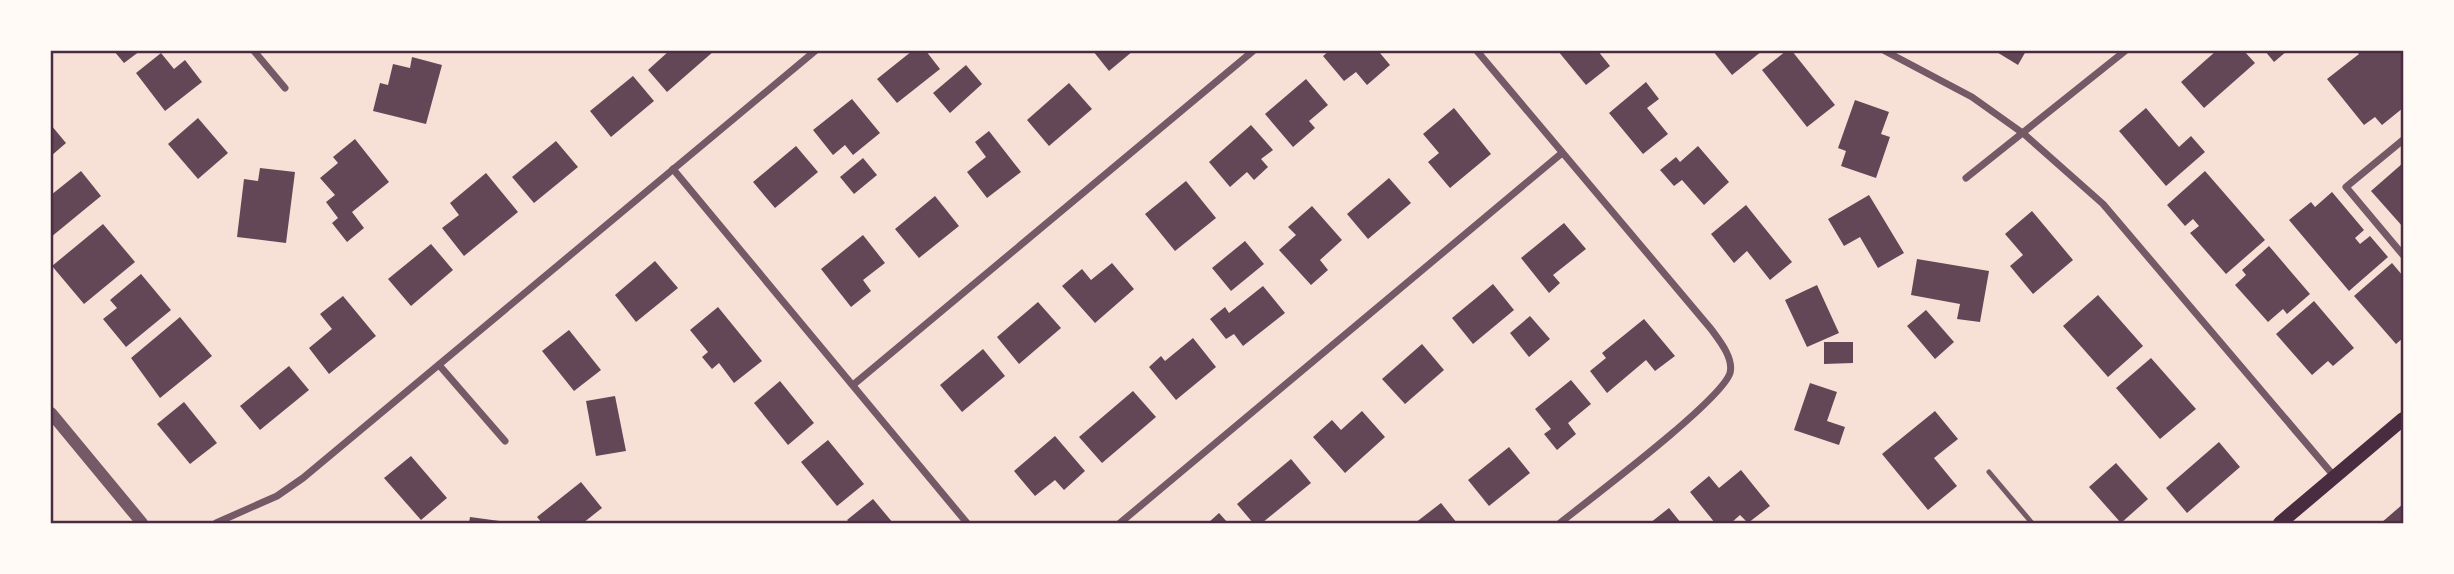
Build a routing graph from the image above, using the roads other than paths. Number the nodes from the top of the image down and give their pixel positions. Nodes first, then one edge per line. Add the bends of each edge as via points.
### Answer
1 (254, 51) edge
2 (815, 51) edge
3 (1253, 51) edge
4 (1477, 51) edge
5 (1885, 51) edge
6 (2124, 51) edge
7 (285, 88) dead end
8 (2024, 134) junction
9 (2403, 140) edge
10 (1562, 153) junction
11 (673, 169) junction
12 (1966, 178) dead end
13 (2403, 255) edge
14 (439, 365) junction
15 (853, 385) junction
16 (51, 413) edge
17 (2403, 419) edge
18 (505, 441) dead end
19 (1989, 472) dead end
20 (2334, 477) junction
21 (142, 523) edge
22 (216, 523) edge
23 (967, 523) edge
24 (1120, 523) edge
25 (1560, 523) edge
26 (2032, 523) edge
27 (2280, 523) edge

1 - 7 street
2 - 11 street
3 - 15 street
4 - 10 street
5 - 8 street via 1972,97
6 - 8 street
8 - 12 street
8 - 20 street via 2103,204
9 - 13 street via 2346,187
10 - 24 street
10 - 25 street via 1711,329 1731,370 1702,406
11 - 14 street
11 - 15 street
14 - 18 street
14 - 22 street via 303,478 277,496
15 - 23 street
16 - 21 street
17 - 20 main road
19 - 26 lane
20 - 27 main road

